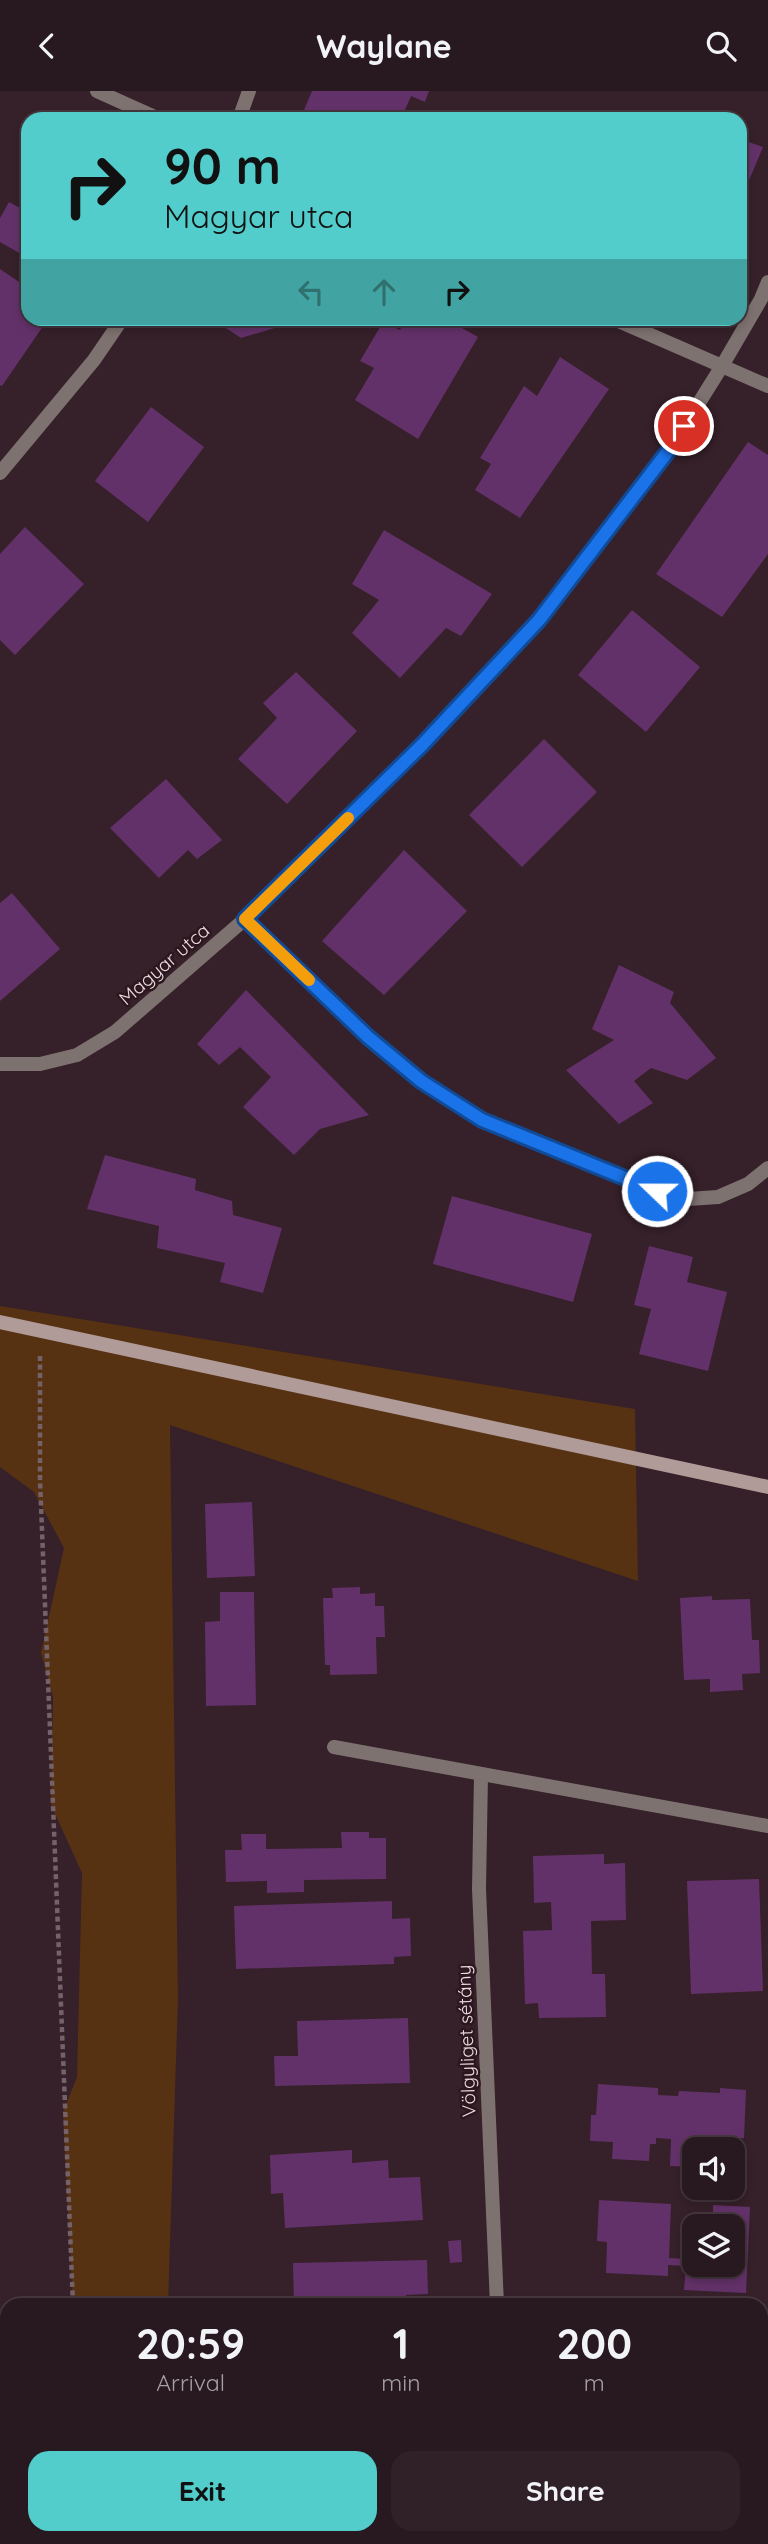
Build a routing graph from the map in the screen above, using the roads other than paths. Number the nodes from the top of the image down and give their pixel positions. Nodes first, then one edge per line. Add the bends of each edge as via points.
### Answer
1 (97, 91) edge
2 (250, 91) edge
3 (144, 112) edge
4 (242, 112) edge
5 (768, 282) edge
6 (747, 323) edge
7 (117, 326) edge
8 (630, 326) edge
9 (745, 326) edge
10 (722, 366) junction
11 (768, 386) edge
12 (0, 473) edge
13 (245, 919) junction
14 (0, 1064) edge
15 (768, 1168) edge
16 (0, 1322) edge
17 (768, 1487) edge
18 (334, 1747) dead end
19 (481, 1775) junction
20 (768, 1826) edge
21 (496, 2298) edge

1 - 3 street
2 - 4 street
5 - 6 street, Magyar utca
7 - 12 street
8 - 10 street
9 - 10 street, Magyar utca
10 - 11 street
10 - 13 street, Magyar utca via 672,446 539,620 422,745
13 - 14 street, Magyar utca via 115,1032 77,1055 40,1064
13 - 15 street via 368,1037 421,1081 482,1120 657,1191 688,1199 718,1197 748,1184
16 - 17 street
18 - 19 street
19 - 20 street
19 - 21 street, Völgyliget sétány via 479,1889

